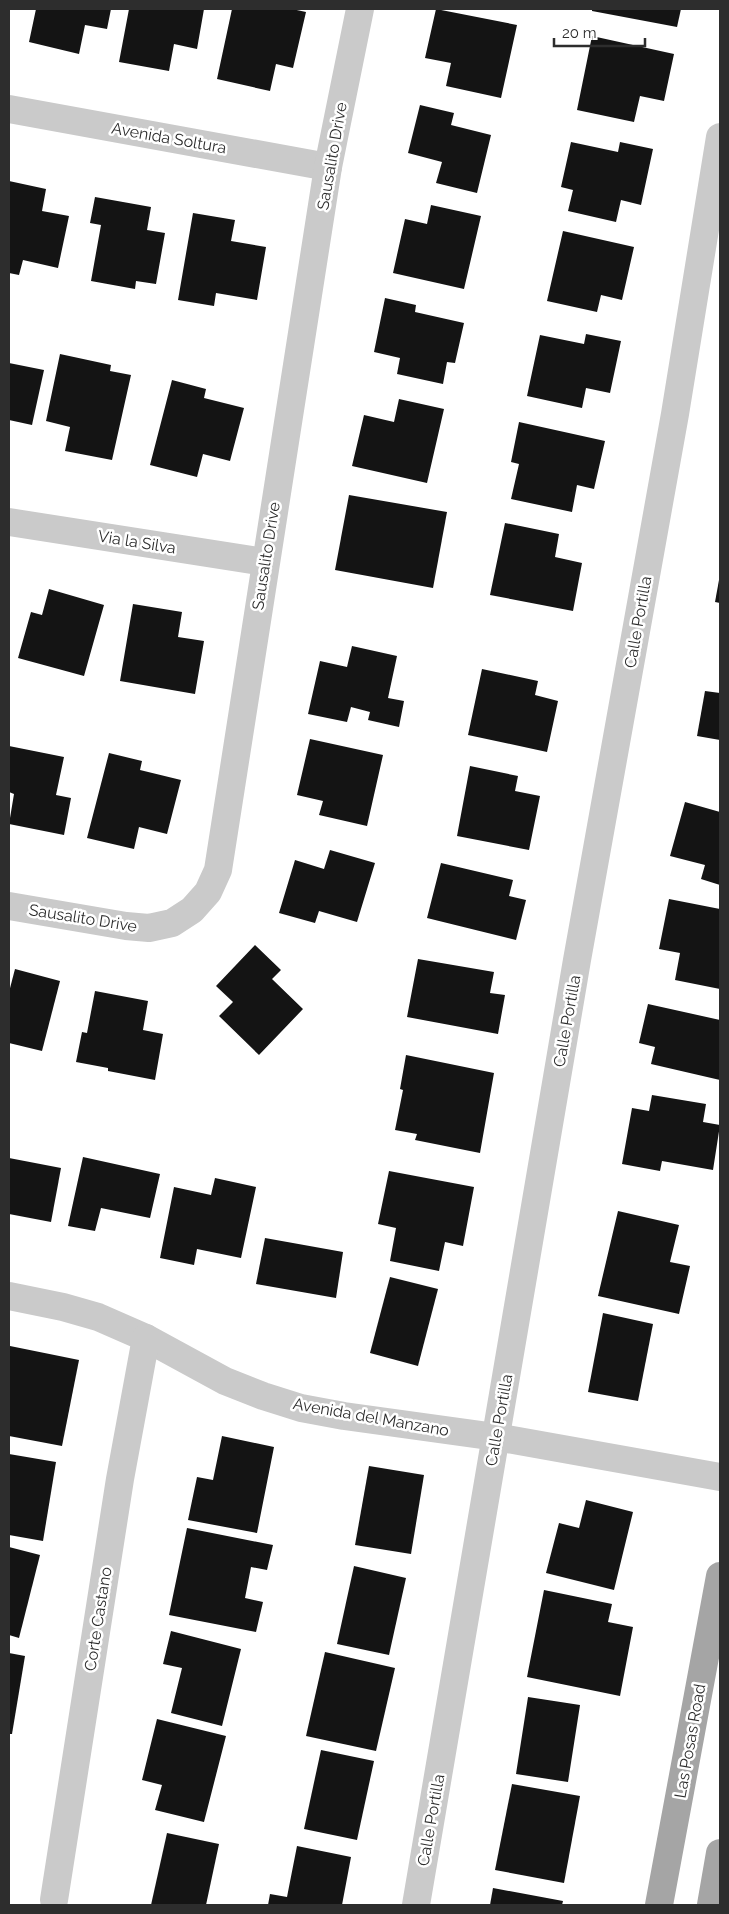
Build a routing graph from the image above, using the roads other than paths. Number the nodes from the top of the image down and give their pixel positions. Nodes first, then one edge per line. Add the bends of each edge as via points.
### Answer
1 (360, 9) edge
2 (9, 109) edge
3 (720, 137) edge
4 (328, 167) junction
5 (9, 522) edge
6 (265, 562) junction
7 (9, 906) edge
8 (9, 1296) edge
9 (146, 1338) junction
10 (496, 1437) junction
11 (720, 1477) edge
12 (720, 1576) edge
13 (720, 1853) edge
14 (54, 1900) dead end
15 (416, 1905) edge
16 (659, 1905) edge
17 (712, 1905) edge

1 - 4 street, Sausalito Drive
2 - 4 street, Avenida Soltura
3 - 10 street, Calle Portilla via 674,424 577,960
4 - 6 street, Sausalito Drive
5 - 6 street, Via la Silva
6 - 7 street, Sausalito Drive via 218,870 208,892 192,910 172,922 149,928
8 - 9 street, Avenida del Manzano via 98,1317
9 - 10 street, Avenida del Manzano via 225,1381 301,1408
9 - 14 street, Corte Castano via 120,1479
10 - 11 street, Avenida del Manzano
10 - 15 street, Calle Portilla
12 - 16 main road, Las Posas Road
13 - 17 main road

